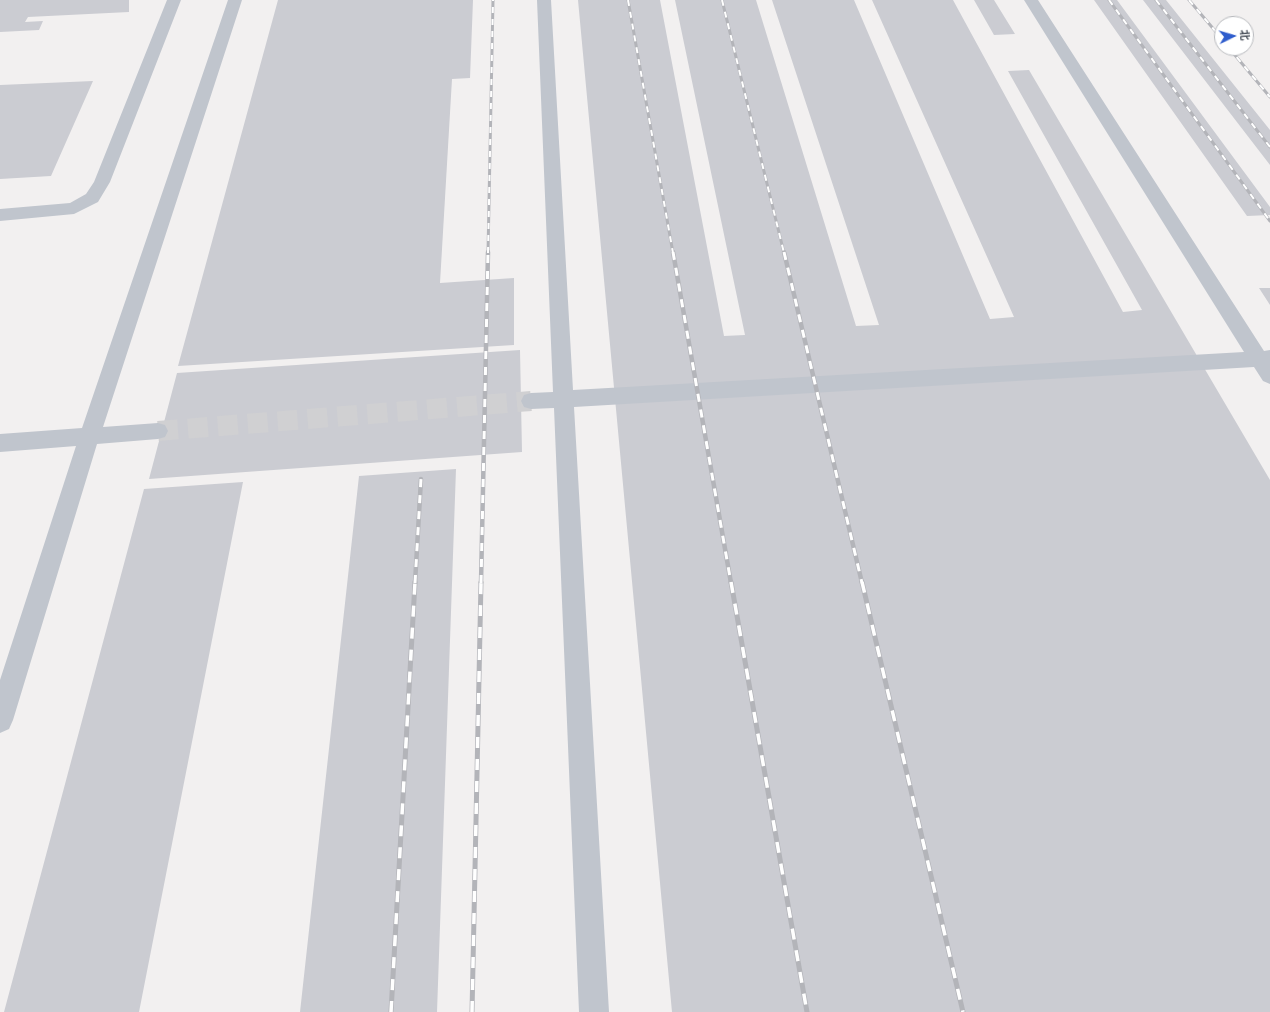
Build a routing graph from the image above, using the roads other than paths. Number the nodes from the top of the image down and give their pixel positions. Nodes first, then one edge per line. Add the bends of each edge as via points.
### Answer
1 (174, 0) edge
2 (235, 0) edge
3 (544, 0) edge
4 (1031, 0) edge
5 (0, 215) edge
6 (1264, 358) edge
7 (1270, 376) edge
8 (564, 400) junction
9 (531, 401) tunnel mouth
10 (158, 431) tunnel mouth
11 (90, 437) junction
12 (0, 443) edge
13 (0, 720) edge
14 (594, 1012) edge

1 - 5 lane via 102,182 92,198 74,208
2 - 11 lane
3 - 8 lane
4 - 6 lane
6 - 7 lane
6 - 8 lane
8 - 9 lane
8 - 14 lane
10 - 11 lane
11 - 12 lane
11 - 13 lane

